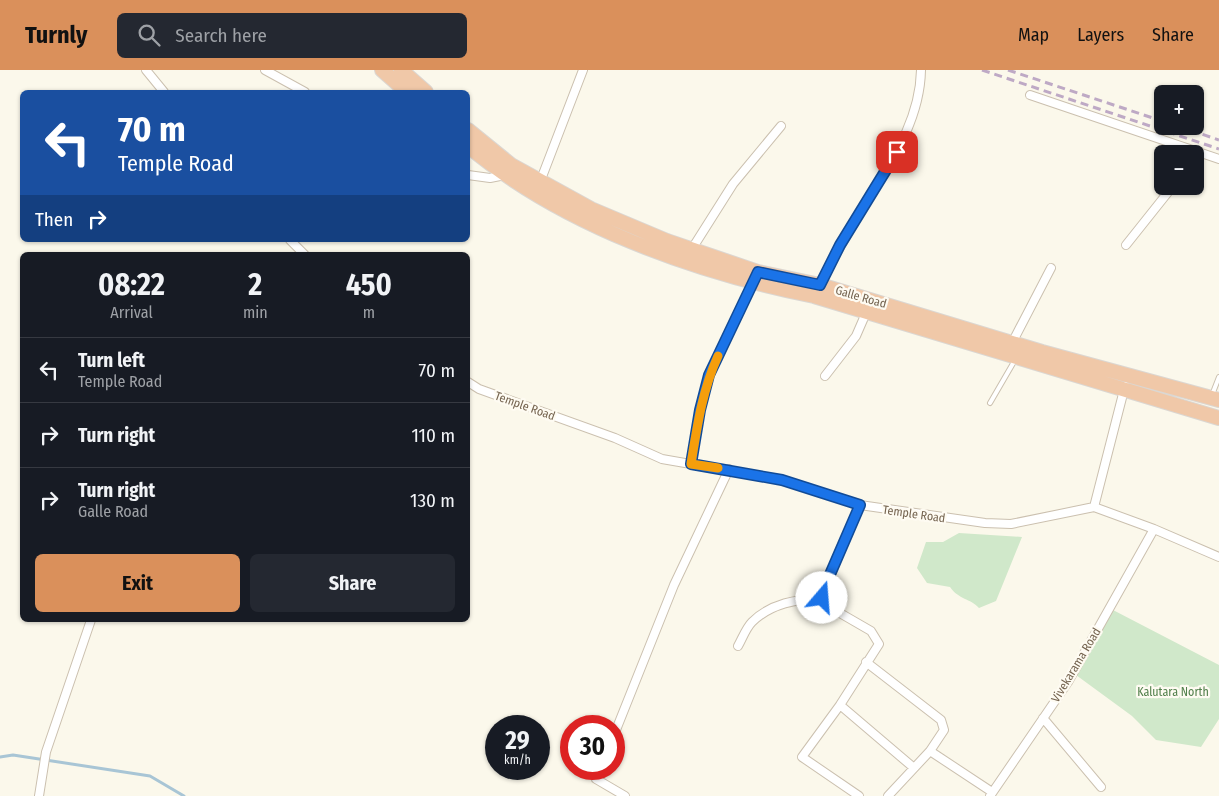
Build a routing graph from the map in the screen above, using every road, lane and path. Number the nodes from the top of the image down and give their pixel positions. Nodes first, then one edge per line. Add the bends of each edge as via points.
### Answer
1 (146, 70) edge
2 (265, 70) edge
3 (382, 70) edge
4 (401, 70) edge
5 (583, 70) edge
6 (921, 70) edge
7 (162, 90) edge
8 (301, 90) edge
9 (405, 90) edge
10 (424, 90) edge
11 (1030, 95) dead end
12 (781, 126) dead end
13 (470, 132) edge
14 (1168, 145) edge
15 (470, 147) edge
16 (1204, 157) edge
17 (1219, 159) edge
18 (508, 171) junction
19 (470, 175) edge
20 (538, 187) junction
21 (1167, 195) edge
22 (292, 242) edge
23 (1126, 245) dead end
24 (302, 252) edge
25 (688, 255) junction
26 (1051, 268) dead end
27 (755, 278) junction
28 (817, 290) junction
29 (866, 313) junction
30 (1012, 343) junction
31 (1016, 358) junction
32 (1127, 374) junction
33 (825, 376) dead end
34 (1219, 377) edge
35 (470, 383) edge
36 (1124, 390) junction
37 (1215, 398) edge
38 (990, 403) dead end
39 (1219, 418) edge
40 (691, 464) junction
41 (729, 469) junction
42 (860, 505) junction
43 (1094, 507) junction
44 (1154, 528) junction
45 (1219, 557) edge
46 (822, 598) junction
47 (90, 622) edge
48 (738, 646) dead end
49 (866, 662) junction
50 (840, 705) junction
51 (622, 715) edge
52 (1043, 718) junction
53 (930, 751) junction
54 (914, 768) junction
55 (598, 780) edge
56 (1101, 787) dead end
57 (991, 794) edge
58 (38, 796) edge
59 (625, 796) edge
60 (859, 796) edge
61 (888, 796) edge

1 - 7 street
2 - 8 street
3 - 9 highway
4 - 10 highway
5 - 20 street
6 - 28 street via 921,92 906,136 840,245
11 - 14 street
12 - 25 street via 733,184
13 - 18 highway, Galle Road
15 - 18 highway, Galle Road
16 - 17 street
18 - 19 street via 490,178
18 - 20 highway, Galle Road
20 - 25 highway, Galle Road via 584,220
21 - 23 street
22 - 24 street
25 - 27 highway, Galle Road
26 - 30 street
27 - 28 highway, Galle Road
27 - 40 street via 709,375
28 - 29 highway, Galle Road
28 - 30 highway, Galle Road
29 - 31 highway, Galle Road
29 - 33 street via 856,336
30 - 32 highway, Galle Road
31 - 36 highway, Galle Road
31 - 38 lane
32 - 36 street
32 - 37 highway, Galle Road
34 - 37 lane
35 - 40 street, Temple Road via 479,390 615,438 662,459
36 - 39 highway, Galle Road
36 - 43 street
40 - 41 street, Temple Road
41 - 42 street, Temple Road via 782,480
41 - 51 street via 674,585
42 - 43 street, Temple Road via 1011,524
42 - 46 street
43 - 44 street
44 - 45 street
44 - 52 street, Vivekarama Road via 1068,682
46 - 48 street via 804,598 776,606 751,622
46 - 49 street via 826,605 871,631 879,644
47 - 58 street via 46,752
49 - 50 street
49 - 53 street via 941,720 944,730
50 - 54 street
50 - 60 street via 802,756
52 - 56 street
52 - 57 street, Vivekarama Road
53 - 54 street
53 - 57 street
54 - 61 street
55 - 59 street

